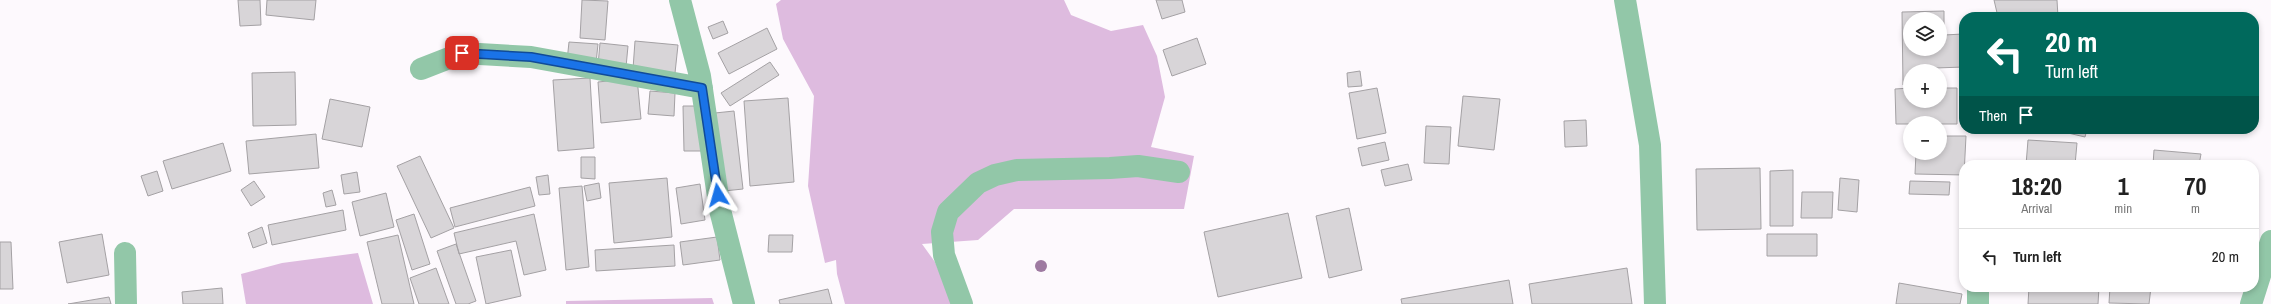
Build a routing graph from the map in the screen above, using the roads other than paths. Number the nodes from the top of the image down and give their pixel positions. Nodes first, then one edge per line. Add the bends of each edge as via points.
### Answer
1 (680, 0) edge
2 (1625, 0) edge
3 (421, 69) dead end
4 (702, 88) junction
5 (1179, 172) dead end
6 (2271, 241) edge
7 (125, 253) dead end
8 (2259, 279) edge
9 (1978, 292) edge
10 (2255, 292) edge
11 (126, 304) edge
12 (744, 304) edge
13 (962, 304) edge
14 (1655, 304) edge
15 (1978, 304) edge
16 (2251, 304) edge

1 - 4 street
2 - 14 street via 1650,145
3 - 4 street via 462,53 531,57
4 - 12 street via 720,210
5 - 13 street via 1138,166 1017,170 995,175 978,183 948,212 942,232 944,255
6 - 8 street
7 - 11 street
9 - 15 street
10 - 16 street

